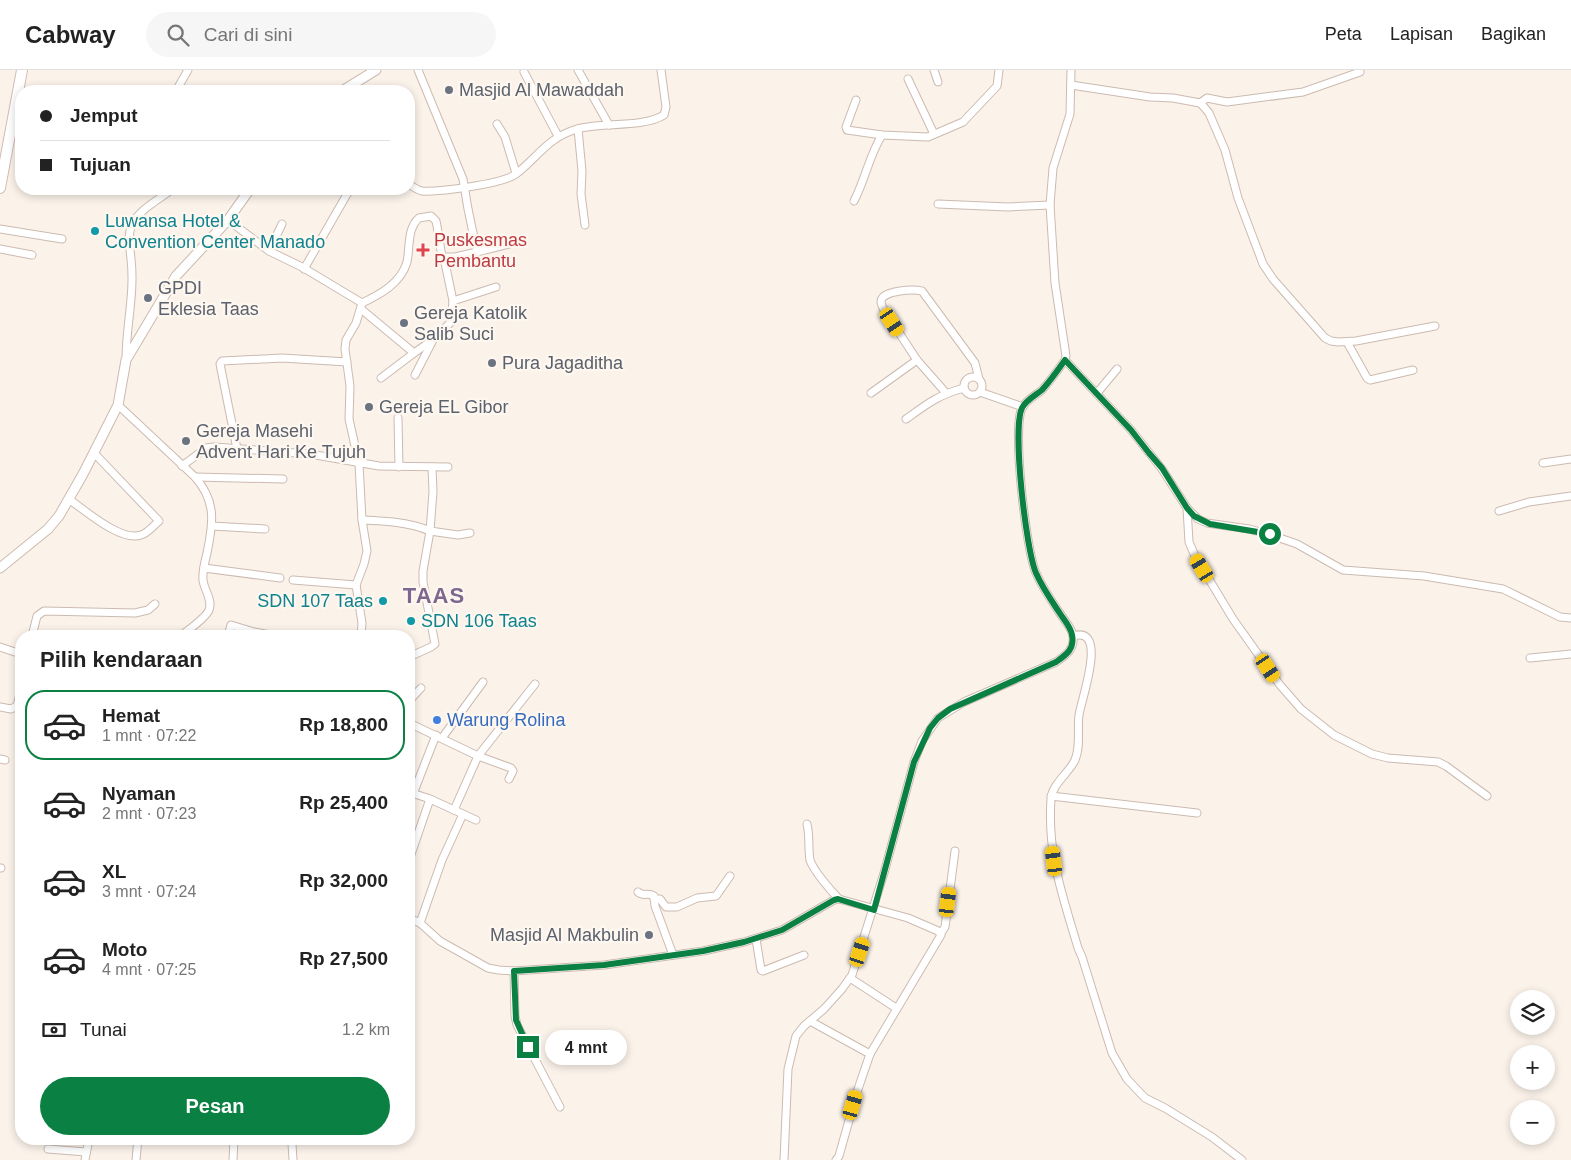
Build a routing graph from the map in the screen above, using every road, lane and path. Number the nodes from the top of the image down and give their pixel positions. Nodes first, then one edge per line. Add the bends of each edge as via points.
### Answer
1 (22, 70) edge
2 (188, 70) edge
3 (376, 70) edge
4 (418, 70) edge
5 (578, 70) edge
6 (660, 70) edge
7 (934, 70) edge
8 (999, 70) edge
9 (1071, 70) edge
10 (524, 72) dead end
11 (1360, 72) dead end
12 (908, 79) dead end
13 (938, 82) dead end
14 (20, 85) edge
15 (179, 85) edge
16 (352, 85) edge
17 (1071, 85) junction
18 (856, 100) dead end
19 (1200, 103) junction
20 (15, 117) edge
21 (498, 124) dead end
22 (609, 126) junction
23 (578, 128) junction
24 (882, 135) junction
25 (558, 136) junction
26 (931, 136) junction
27 (516, 174) junction
28 (464, 187) junction
29 (0, 188) edge
30 (415, 188) edge
31 (164, 195) edge
32 (246, 195) edge
33 (346, 195) edge
34 (854, 201) dead end
35 (938, 204) dead end
36 (1050, 205) junction
37 (228, 220) junction
38 (282, 224) dead end
39 (585, 225) dead end
40 (0, 229) edge
41 (62, 239) dead end
42 (517, 242) dead end
43 (0, 250) edge
44 (269, 251) junction
45 (477, 252) junction
46 (32, 255) dead end
47 (444, 258) junction
48 (302, 267) junction
49 (496, 287) dead end
50 (453, 301) junction
51 (362, 306) junction
52 (1435, 326) dead end
53 (434, 339) junction
54 (1347, 342) junction
55 (414, 353) junction
56 (126, 360) junction
57 (917, 360) junction
58 (1065, 360) junction
59 (347, 362) junction
60 (1117, 369) dead end
61 (1413, 370) dead end
62 (415, 375) dead end
63 (381, 378) dead end
64 (979, 379) junction
65 (964, 388) junction
66 (980, 392) junction
67 (870, 393) dead end
68 (946, 393) junction
69 (1097, 393) junction
70 (118, 405) junction
71 (1023, 406) junction
72 (398, 418) dead end
73 (906, 420) dead end
74 (237, 449) junction
75 (94, 454) junction
76 (1571, 459) edge
77 (1543, 463) dead end
78 (359, 464) junction
79 (182, 466) junction
80 (399, 466) junction
81 (432, 467) junction
82 (448, 467) dead end
83 (195, 477) junction
84 (283, 479) dead end
85 (1571, 496) edge
86 (70, 500) junction
87 (1187, 508) junction
88 (1499, 511) dead end
89 (362, 520) junction
90 (212, 526) junction
91 (265, 529) dead end
92 (430, 532) junction
93 (470, 533) dead end
94 (0, 568) edge
95 (204, 568) junction
96 (280, 578) dead end
97 (293, 580) dead end
98 (356, 585) junction
99 (155, 604) dead end
100 (1571, 618) edge
101 (34, 630) edge
102 (188, 630) edge
103 (230, 630) edge
104 (247, 630) edge
105 (361, 630) edge
106 (1073, 636) junction
107 (0, 647) edge
108 (15, 652) edge
109 (415, 654) edge
110 (1571, 654) edge
111 (1530, 658) dead end
112 (482, 682) dead end
113 (535, 684) dead end
114 (421, 688) dead end
115 (415, 694) edge
116 (0, 707) edge
117 (15, 707) edge
118 (415, 725) edge
119 (439, 736) junction
120 (478, 756) junction
121 (509, 779) dead end
122 (415, 785) edge
123 (415, 794) edge
124 (1051, 796) junction
125 (1487, 796) dead end
126 (430, 799) junction
127 (454, 810) junction
128 (463, 814) junction
129 (1197, 814) dead end
130 (476, 820) dead end
131 (807, 824) dead end
132 (415, 843) edge
133 (956, 851) dead end
134 (730, 876) dead end
135 (638, 892) dead end
136 (654, 899) junction
137 (838, 899) junction
138 (874, 910) junction
139 (415, 921) edge
140 (420, 923) junction
141 (941, 933) junction
142 (756, 939) junction
143 (804, 954) dead end
144 (674, 955) junction
145 (514, 971) junction
146 (850, 978) junction
147 (896, 1008) junction
148 (810, 1021) junction
149 (870, 1054) junction
150 (560, 1107) dead end
151 (88, 1145) edge
152 (137, 1145) edge
153 (234, 1145) edge
154 (292, 1145) edge
155 (48, 1149) dead end
156 (86, 1152) junction
157 (85, 1160) edge
158 (136, 1160) edge
159 (233, 1160) edge
160 (293, 1160) edge
161 (784, 1160) edge
162 (836, 1160) edge
163 (1242, 1160) edge

1 - 14 main road
2 - 15 street
3 - 16 street
4 - 28 street via 456,159
5 - 22 street
6 - 22 street via 666,107 664,115
7 - 13 street
8 - 26 street via 997,86 963,122
9 - 17 street
10 - 25 street
11 - 19 street via 1303,92 1227,102 1207,98
12 - 26 street
17 - 19 street
17 - 36 street via 1070,114 1054,168
18 - 24 street via 846,130
19 - 54 street via 1209,113 1225,150 1262,264 1325,338
20 - 29 main road
21 - 27 street
22 - 23 street
23 - 25 street
23 - 39 street
24 - 26 street
24 - 34 street
25 - 27 street
27 - 28 street
28 - 30 street via 421,191
28 - 45 street
31 - 56 street via 138,216 129,233 133,289
32 - 37 street
33 - 48 street
35 - 36 street
36 - 58 street via 1054,275
37 - 44 street
37 - 56 street via 176,276
38 - 44 street
40 - 41 street
42 - 45 street
43 - 46 street
44 - 48 street
45 - 47 street
47 - 50 street
47 - 51 street via 440,254 434,218 419,218 414,224 407,262 401,275 390,287
48 - 51 street
49 - 50 street
50 - 53 street via 451,322
51 - 55 street
51 - 59 street via 346,340
52 - 54 street
53 - 55 street
53 - 62 street
54 - 61 street via 1370,380
55 - 63 street
56 - 70 street
57 - 64 street via 884,310 881,302 886,294 915,289 922,291 975,363
57 - 67 street
57 - 68 street
58 - 69 street
58 - 71 street via 1042,389
59 - 74 street via 282,358 221,362
59 - 78 street via 350,386 348,419
60 - 69 street
64 - 65 street via 970,377
64 - 66 street
65 - 66 street via 970,394
65 - 68 street
66 - 71 street
68 - 73 street via 931,400
69 - 87 street via 1162,468
70 - 75 street
70 - 79 street
71 - 106 street via 1018,443 1032,563
72 - 80 street
74 - 78 street via 310,454
74 - 79 street via 206,448
75 - 86 street
75 - 86 street via 159,520 142,535 132,536 107,526
76 - 77 street
78 - 80 street
78 - 89 street
79 - 83 street
80 - 81 street
81 - 82 street
81 - 92 street
83 - 84 street
83 - 90 street via 207,494
85 - 88 street via 1528,502
86 - 94 street via 48,530
87 - 100 street via 1204,522 1270,534 1297,544 1343,570 1442,578 1502,589
87 - 125 street via 1189,542 1195,556 1233,619 1301,709 1334,735 1372,754 1438,762
89 - 92 street via 420,527
89 - 98 street via 366,557
90 - 91 street
90 - 95 street
92 - 93 street
92 - 109 street via 423,582 434,644
95 - 96 street
95 - 102 street via 209,610
97 - 98 street
98 - 105 street
99 - 101 street via 148,610 135,613 44,611 37,616
103 - 104 street via 231,625
106 - 124 street via 1083,634 1090,642 1091,661 1079,718 1078,748
106 - 138 street via 1073,646 1063,658 964,702 938,718 930,728 914,762
107 - 108 street
110 - 111 street
112 - 119 street
113 - 120 street
114 - 115 street
116 - 117 street
118 - 119 street
119 - 120 street
119 - 122 street
120 - 121 street via 511,768 513,771
120 - 127 street
123 - 126 street
124 - 129 street
124 - 163 street via 1051,841 1057,876 1112,1053 1127,1079 1145,1098 1212,1137
126 - 127 street
126 - 132 street
127 - 128 street
128 - 130 street
128 - 140 street via 442,860
131 - 137 street via 811,861
133 - 141 street via 945,927
134 - 136 street via 714,896 698,898 674,908
135 - 136 street via 652,895
136 - 144 street
137 - 138 street
137 - 142 street via 782,930
138 - 141 street via 908,918
138 - 146 street
139 - 140 street
140 - 145 street via 440,941 482,964 494,970
141 - 147 street via 932,953
142 - 143 street via 763,971
142 - 144 street
144 - 145 street via 604,965
145 - 150 street via 518,1025
146 - 147 street
146 - 148 street
147 - 149 street
148 - 149 street
148 - 161 street via 796,1036 788,1069
149 - 162 street
151 - 156 street
152 - 158 street
153 - 159 street
154 - 160 street
155 - 156 street
156 - 157 street

